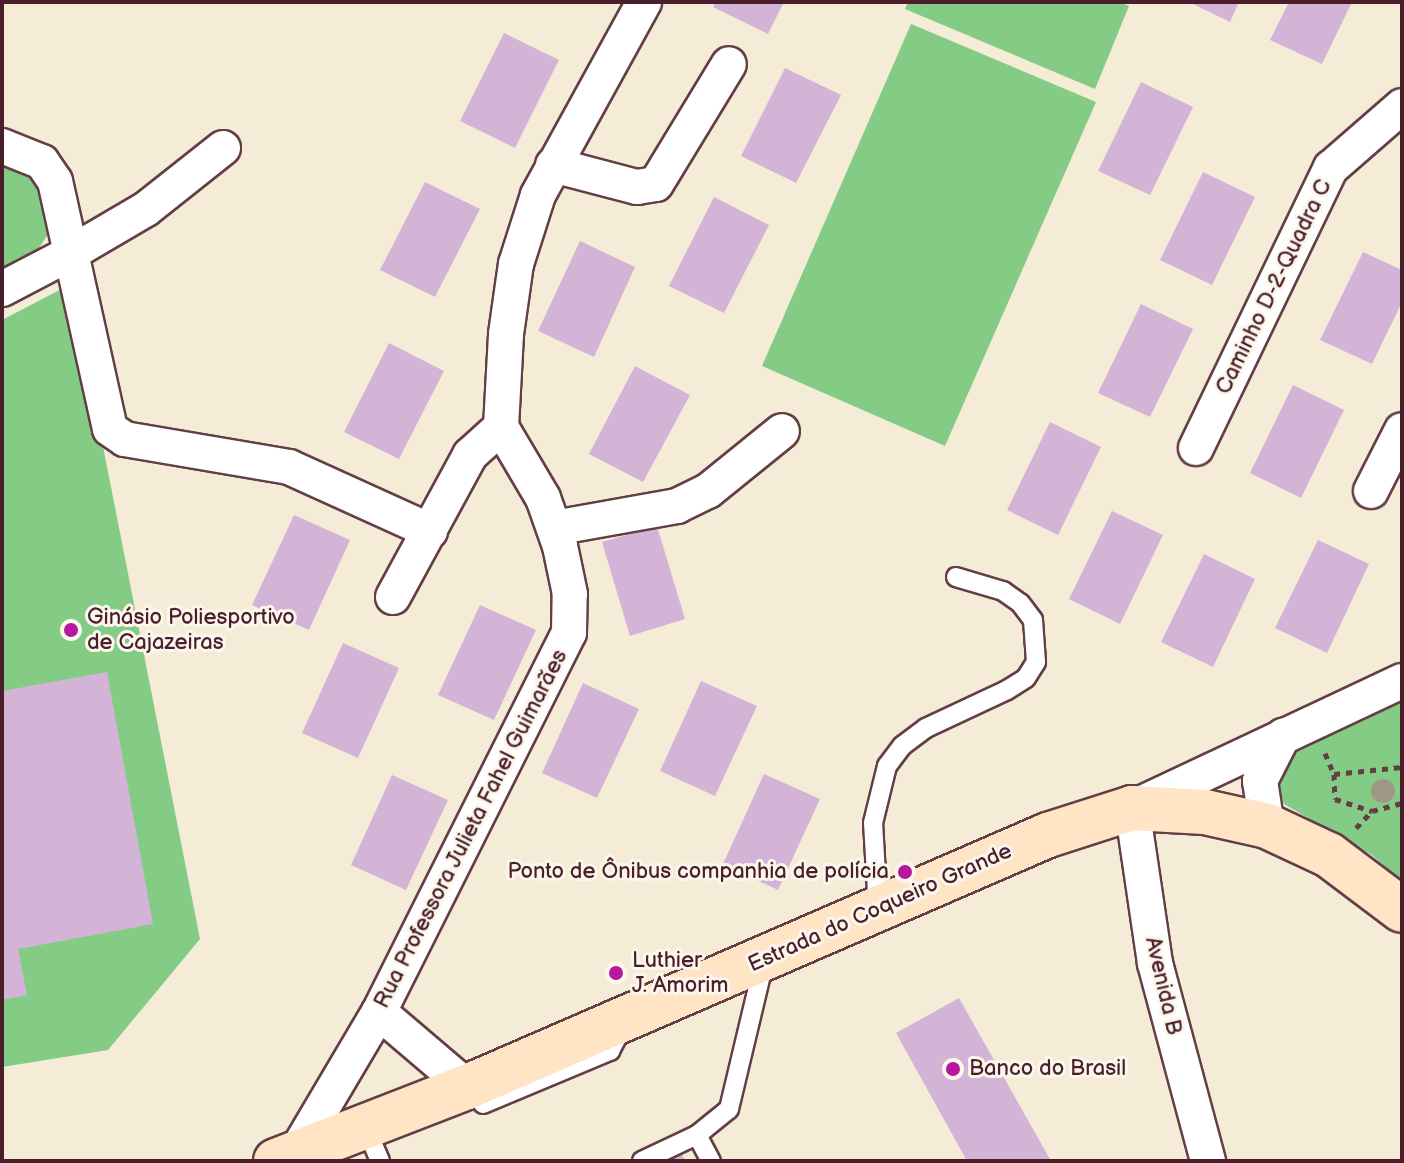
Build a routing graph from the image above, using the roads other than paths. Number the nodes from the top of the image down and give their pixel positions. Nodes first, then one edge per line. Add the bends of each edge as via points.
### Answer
1 (644, 2) edge
2 (729, 64) dead end
3 (1402, 106) edge
4 (2, 146) edge
5 (223, 148) dead end
6 (553, 165) junction
7 (71, 253) junction
8 (2, 289) edge
9 (501, 427) junction
10 (1402, 430) edge
11 (782, 431) dead end
12 (1196, 448) dead end
13 (1371, 491) dead end
14 (554, 528) junction
15 (430, 531) junction
16 (956, 577) dead end
17 (393, 597) dead end
18 (1402, 681) edge
19 (1283, 736) junction
20 (1132, 808) junction
21 (1267, 826) junction
22 (878, 909) junction
23 (1402, 910) edge
24 (765, 958) junction
25 (379, 1012) junction
26 (452, 1093) junction
27 (697, 1135) junction
28 (373, 1144) edge
29 (285, 1158) edge
30 (642, 1161) edge
31 (711, 1161) edge
32 (1208, 1161) edge

1 - 6 street
2 - 6 street via 656,184 637,187
3 - 12 street, Caminho D-2-Quadra C via 1331,168
4 - 7 street via 42,162 55,181
5 - 7 street via 146,209
6 - 9 street via 516,264
7 - 8 street
7 - 15 street via 116,437 289,467
9 - 14 street, Rua Professora Julieta Fahel Guimarães via 525,463
9 - 15 street via 470,455
10 - 13 street
11 - 14 street via 708,491 677,506
14 - 25 street, Rua Professora Julieta Fahel Guimarães via 570,594 569,633
15 - 17 street
16 - 22 lane via 1003,591 1020,603 1033,620 1036,662 1026,678 1007,690 926,728 887,766 873,823
18 - 19 street
19 - 20 street
19 - 21 street via 1264,763 1260,781
20 - 21 main road via 1205,812
20 - 22 main road, Estrada do Coqueiro Grande via 1048,835
20 - 32 street, Avenida B via 1155,963
21 - 23 main road via 1329,855
22 - 24 main road, Estrada do Coqueiro Grande
24 - 26 main road, Estrada do Coqueiro Grande
24 - 27 lane via 729,1109
25 - 26 street
25 - 29 street, Rua Professora Julieta Fahel Guimarães
26 - 28 main road, Estrada do Coqueiro Grande
27 - 30 lane
27 - 31 lane
28 - 29 main road, Estrada do Coqueiro Grande

